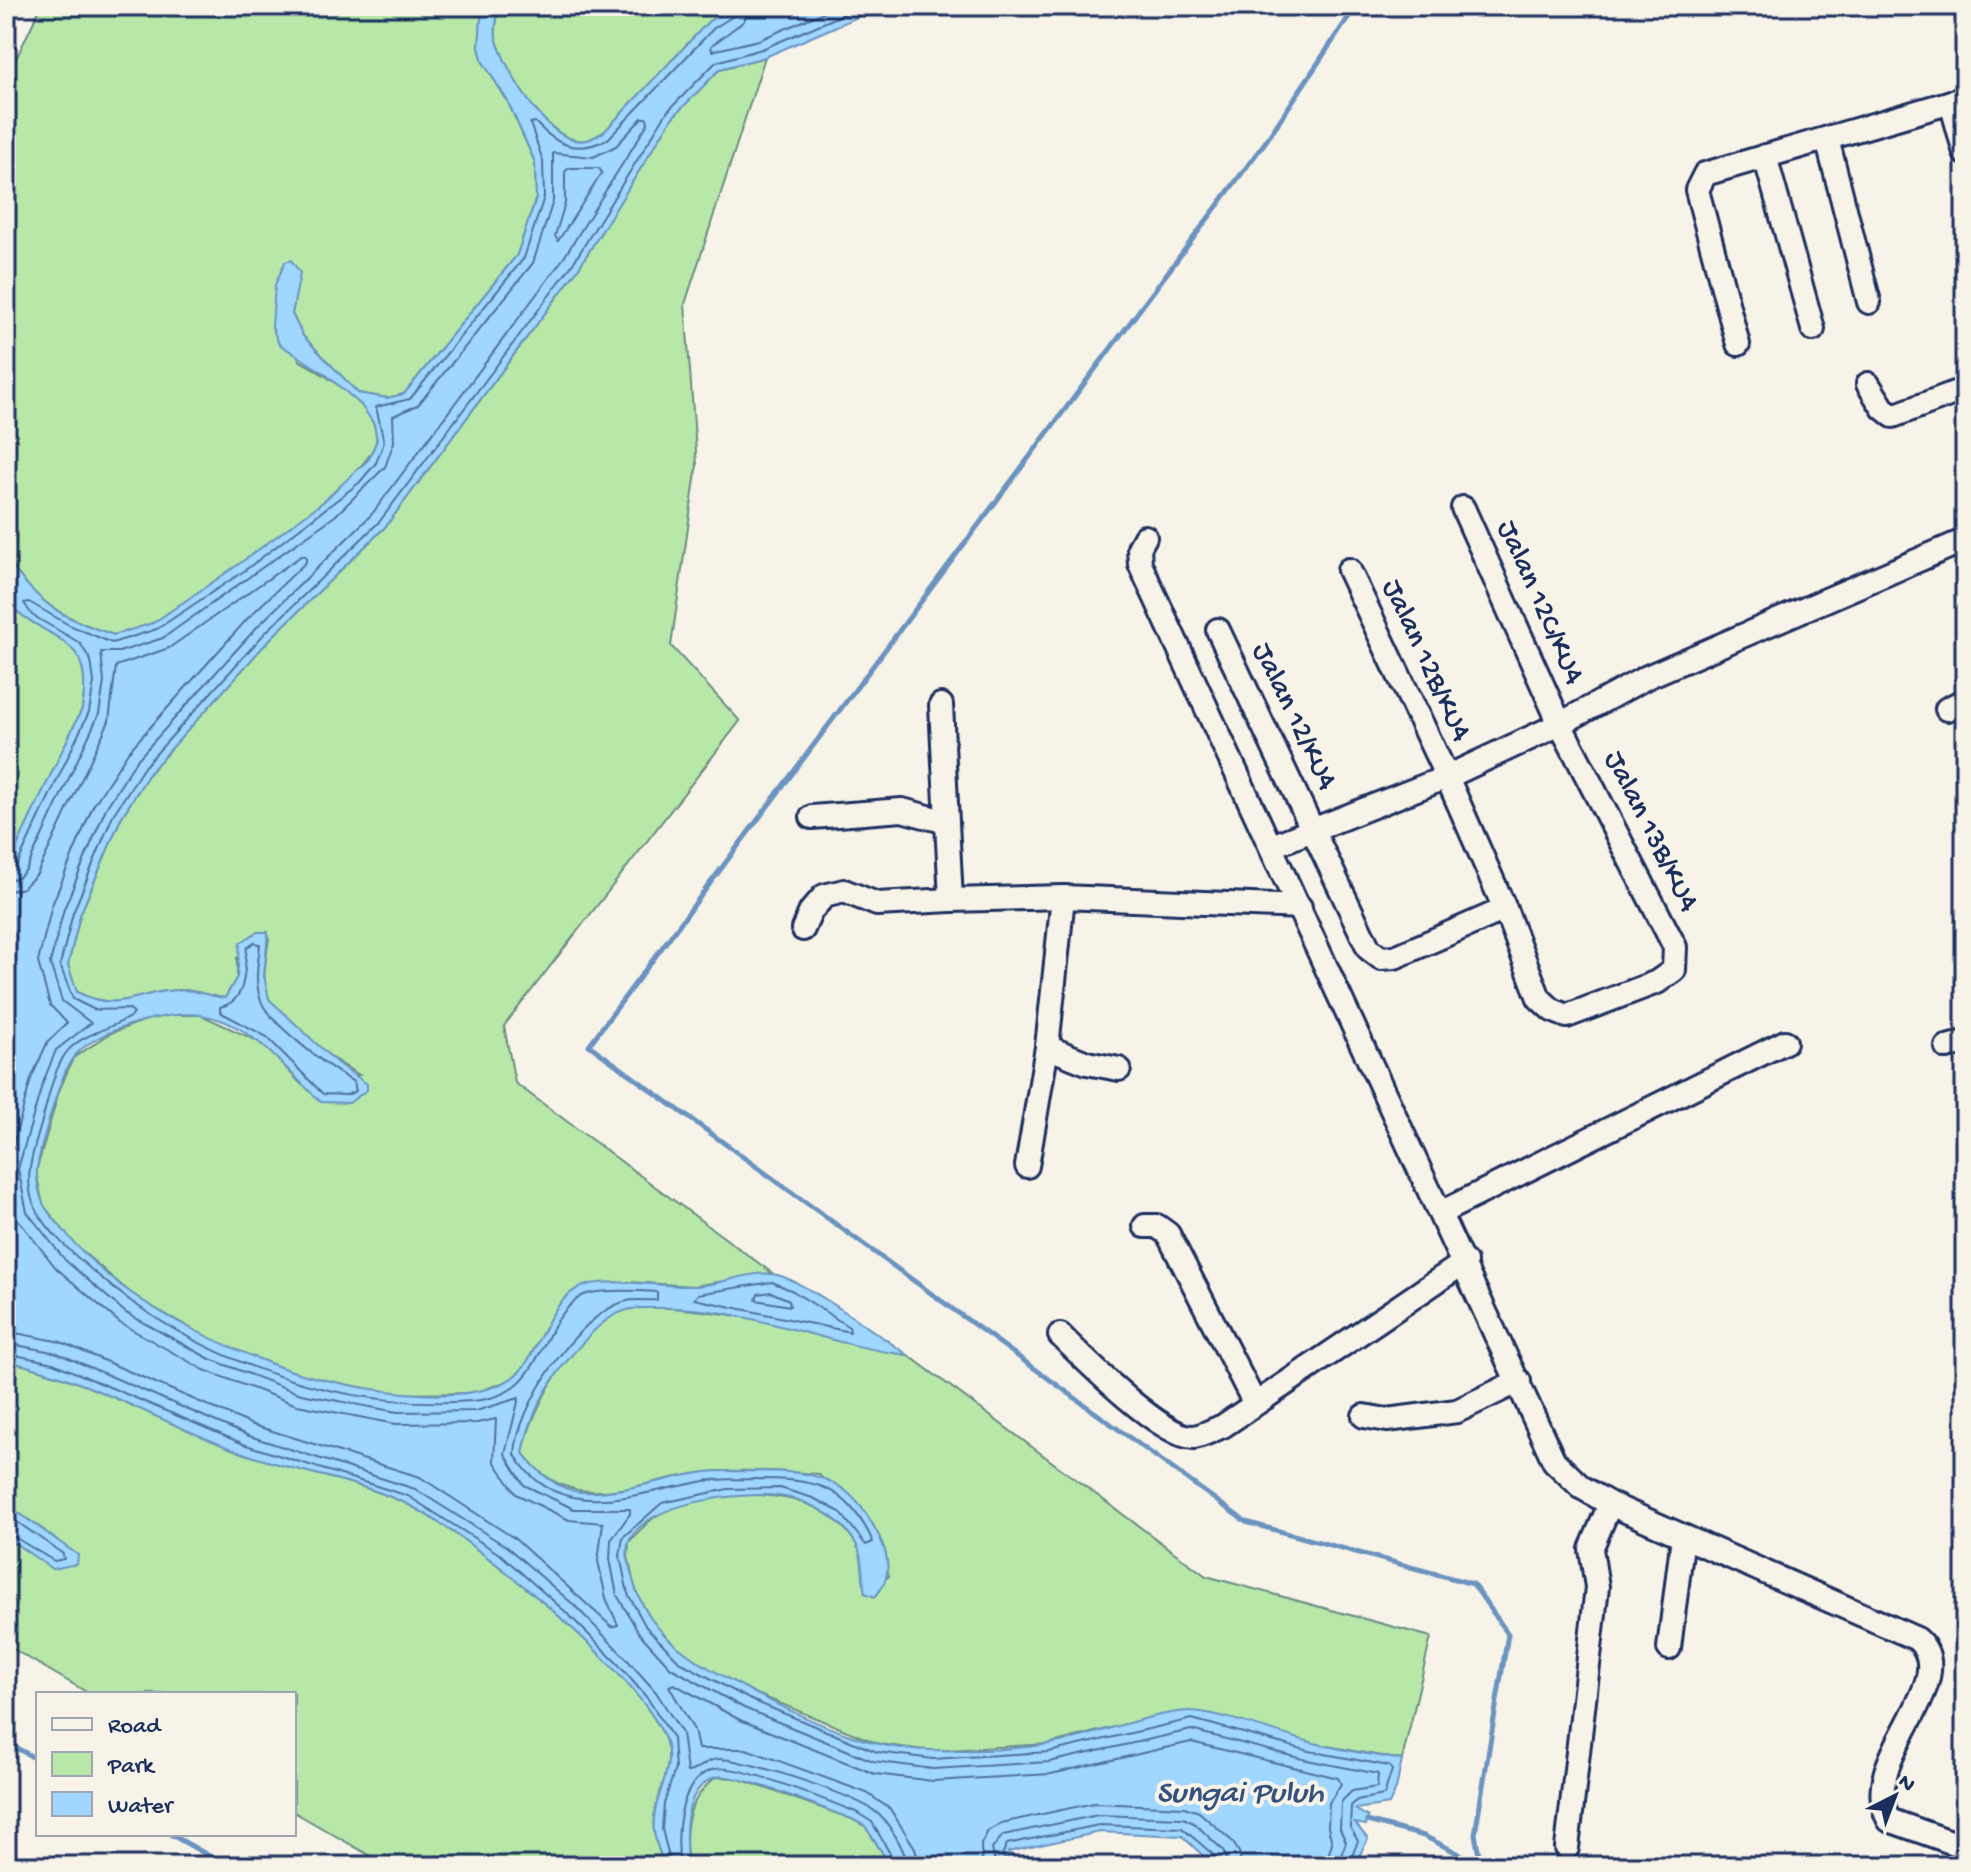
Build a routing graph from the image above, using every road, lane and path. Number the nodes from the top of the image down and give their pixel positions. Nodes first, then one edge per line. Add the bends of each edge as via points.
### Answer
1 (1958, 100) edge
2 (1827, 139) junction
3 (1965, 153) edge
4 (1765, 156) junction
5 (1869, 302) dead end
6 (1813, 329) dead end
7 (1738, 344) dead end
8 (1868, 384) dead end
9 (1965, 389) edge
10 (1463, 508) dead end
11 (1145, 537) dead end
12 (1965, 540) edge
13 (1349, 570) dead end
14 (1218, 630) dead end
15 (941, 705) dead end
16 (1560, 724) junction
17 (1447, 777) junction
18 (812, 817) dead end
19 (947, 822) junction
20 (1315, 830) junction
21 (1272, 846) junction
22 (1063, 897) junction
23 (951, 900) junction
24 (1300, 907) junction
25 (1505, 909) junction
26 (803, 929) dead end
27 (1674, 970) joint
28 (1785, 1042) dead end
29 (1047, 1047) junction
30 (1119, 1069) dead end
31 (1027, 1166) dead end
32 (1442, 1212) junction
33 (1145, 1226) dead end
34 (1465, 1262) junction
35 (1060, 1335) dead end
36 (1519, 1381) junction
37 (1254, 1402) junction
38 (1364, 1416) dead end
39 (1610, 1504) junction
40 (1683, 1536) junction
41 (1669, 1648) dead end
42 (1965, 1847) edge
43 (1567, 1848) dead end

1 - 2 street
1 - 3 street
2 - 4 street
2 - 5 street
4 - 6 street
4 - 7 street via 1705,174 1697,190
8 - 9 street via 1893,416
10 - 16 street, Jalan 12C/KU4
11 - 21 street via 1140,564
12 - 16 street via 1647,677
13 - 17 street, Jalan 12B/KU4
14 - 20 street, Jalan 12/KU4
15 - 19 street
16 - 17 street
16 - 27 street, Jalan 13B/KU4 via 1675,947
17 - 20 street
17 - 25 street, Jalan 12B/KU4
18 - 19 street via 902,810
19 - 23 street
20 - 21 street
20 - 25 street, Jalan 12/KU4 via 1369,949 1381,958 1395,957
21 - 24 street
22 - 23 street
22 - 24 street
22 - 29 street
23 - 26 street via 877,904 844,891 824,896
24 - 32 street
25 - 27 street, Jalan 12B/KU4 via 1539,998 1567,1016 1657,982
28 - 32 street
29 - 30 street
29 - 31 street
32 - 34 street
33 - 37 street via 1168,1234
34 - 36 street
34 - 37 street
35 - 37 street via 1106,1382 1176,1432 1194,1437 1223,1426
36 - 38 street via 1457,1411 1387,1420
36 - 39 street via 1554,1461 1581,1487
39 - 40 street
39 - 43 street via 1591,1549 1597,1587
40 - 41 street
40 - 42 street via 1925,1646 1930,1675 1883,1776 1881,1805 1889,1820

